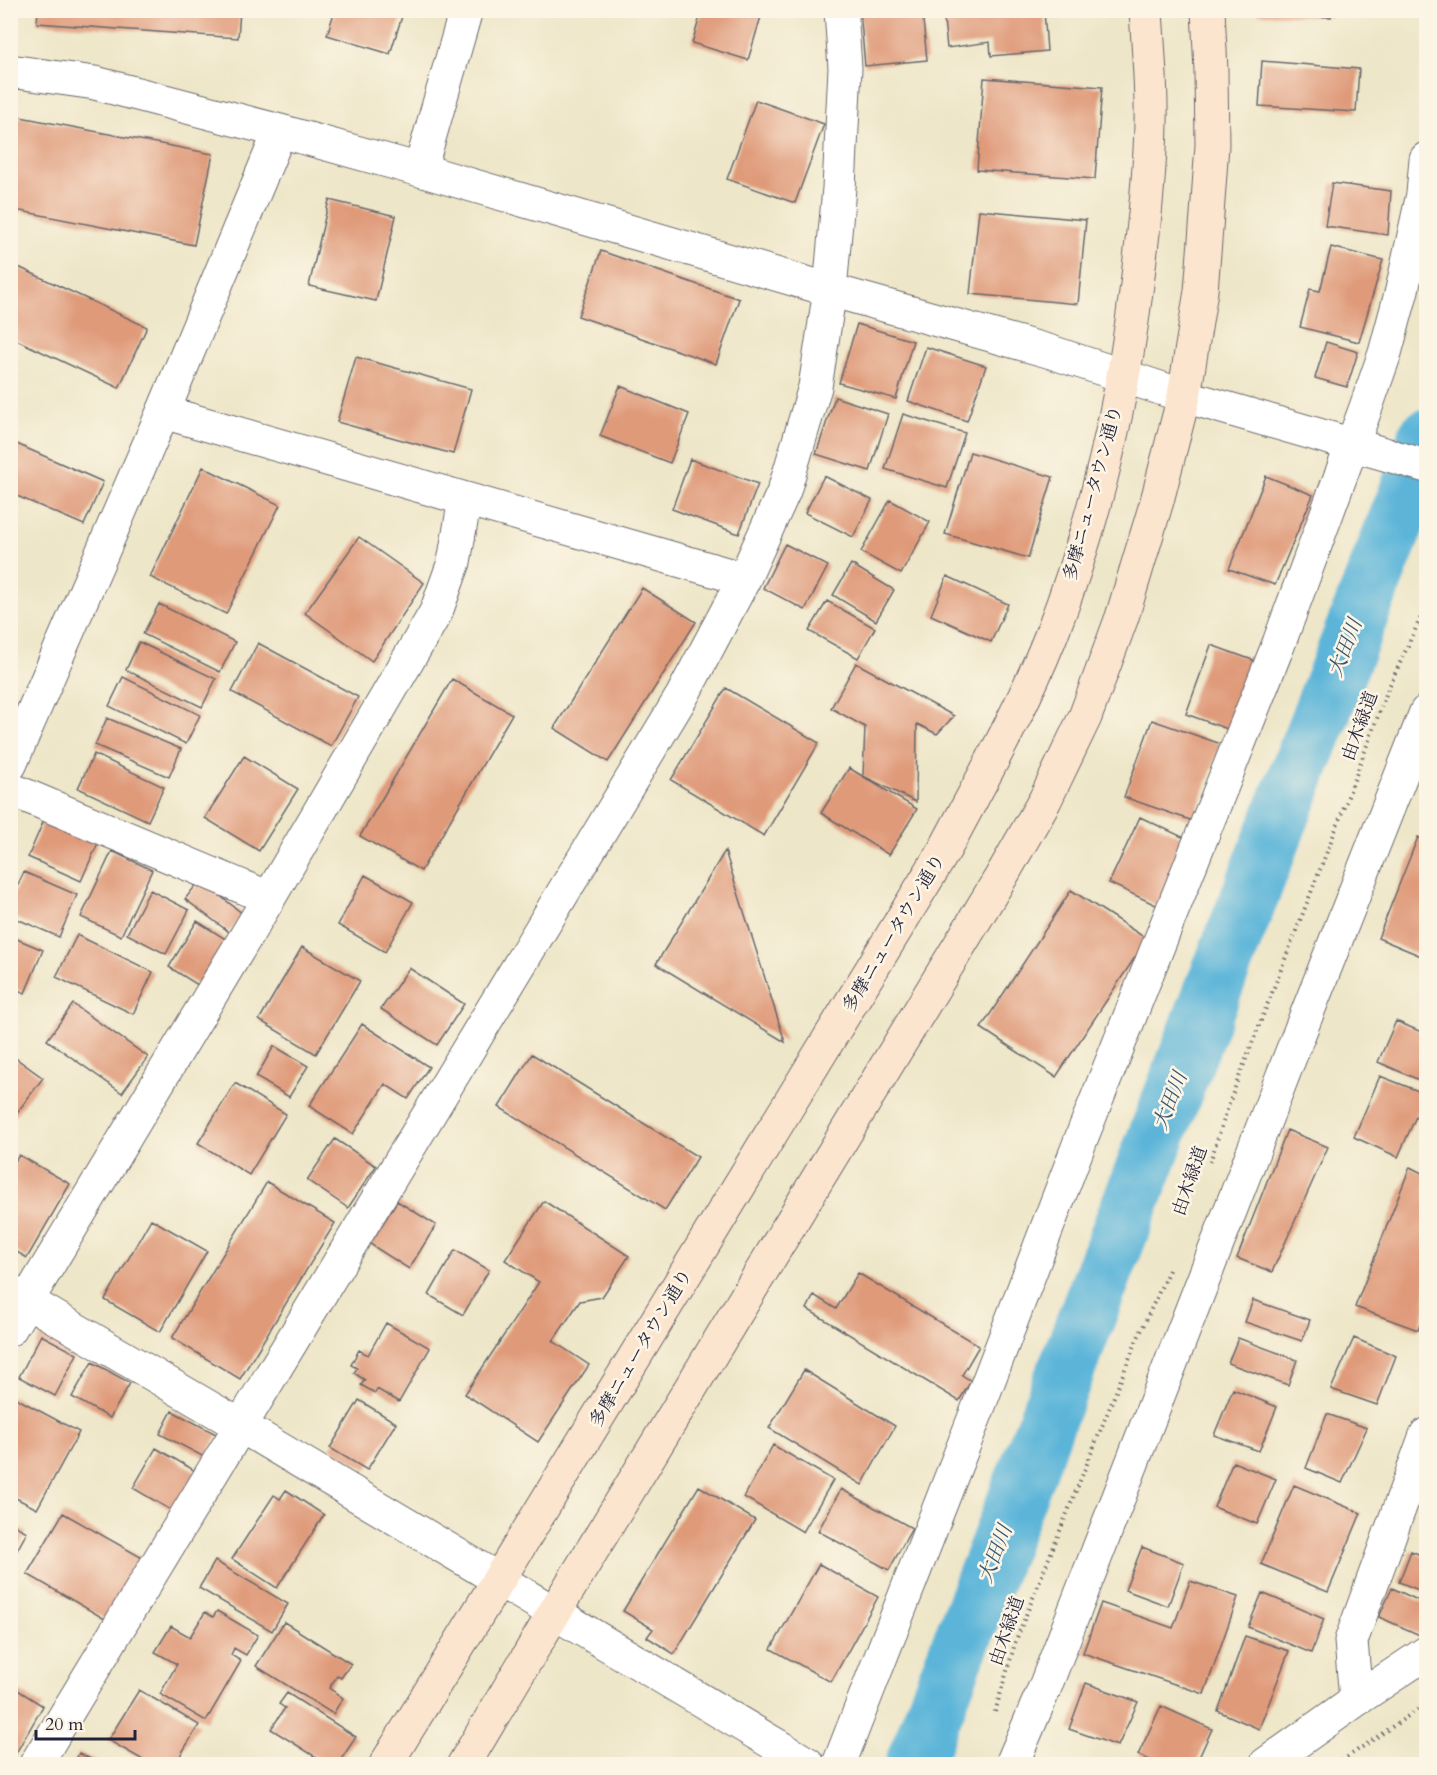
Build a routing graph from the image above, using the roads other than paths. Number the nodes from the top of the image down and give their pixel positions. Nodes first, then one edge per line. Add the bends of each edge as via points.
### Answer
1 (466, 10) edge
2 (841, 10) edge
3 (1146, 10) edge
4 (1208, 10) edge
5 (10, 71) edge
6 (279, 131) junction
7 (1426, 159) edge
8 (420, 170) junction
9 (830, 290) junction
10 (1123, 376) junction
11 (1184, 396) junction
12 (163, 412) junction
13 (1367, 449) junction
14 (1426, 466) edge
15 (465, 499) junction
16 (744, 579) junction
17 (1426, 712) edge
18 (21, 716) edge
19 (10, 765) edge
20 (10, 789) edge
21 (269, 898) junction
22 (19, 1296) edge
23 (10, 1329) edge
24 (241, 1426) junction
25 (1426, 1435) edge
26 (500, 1580) junction
27 (554, 1612) junction
28 (1426, 1653) edge
29 (1356, 1700) junction
30 (36, 1764) edge
31 (386, 1764) edge
32 (464, 1764) edge
33 (808, 1764) edge
34 (839, 1764) edge
35 (1012, 1764) edge
36 (1266, 1764) edge

1 - 8 street
2 - 9 street via 845,68
3 - 10 main road, 多摩ニュータウン通り via 1151,122 1147,192
4 - 11 main road via 1212,145 1208,215 1201,291
5 - 6 street via 95,83
6 - 8 street
6 - 12 street
7 - 13 street via 1423,194 1384,353
8 - 9 street
9 - 10 street
9 - 16 street via 815,387 784,491
10 - 11 street
10 - 26 main road, 多摩ニュータウン通り via 1110,442 1076,565 1018,713 945,849
11 - 13 street
11 - 27 main road via 1122,617 1085,717 1045,800
12 - 15 street
12 - 18 street
13 - 14 street
13 - 34 street via 1279,643 1087,1123
15 - 16 street
15 - 21 street via 454,562 436,612
16 - 24 street via 682,696
17 - 35 street via 1050,1676
18 - 19 street
20 - 21 street
21 - 22 street
22 - 23 street
22 - 24 street
24 - 26 street
24 - 30 street
25 - 29 street via 1351,1641
26 - 27 street
26 - 31 main road, 多摩ニュータウン通り
27 - 32 main road
27 - 33 street
28 - 29 street
29 - 36 street

